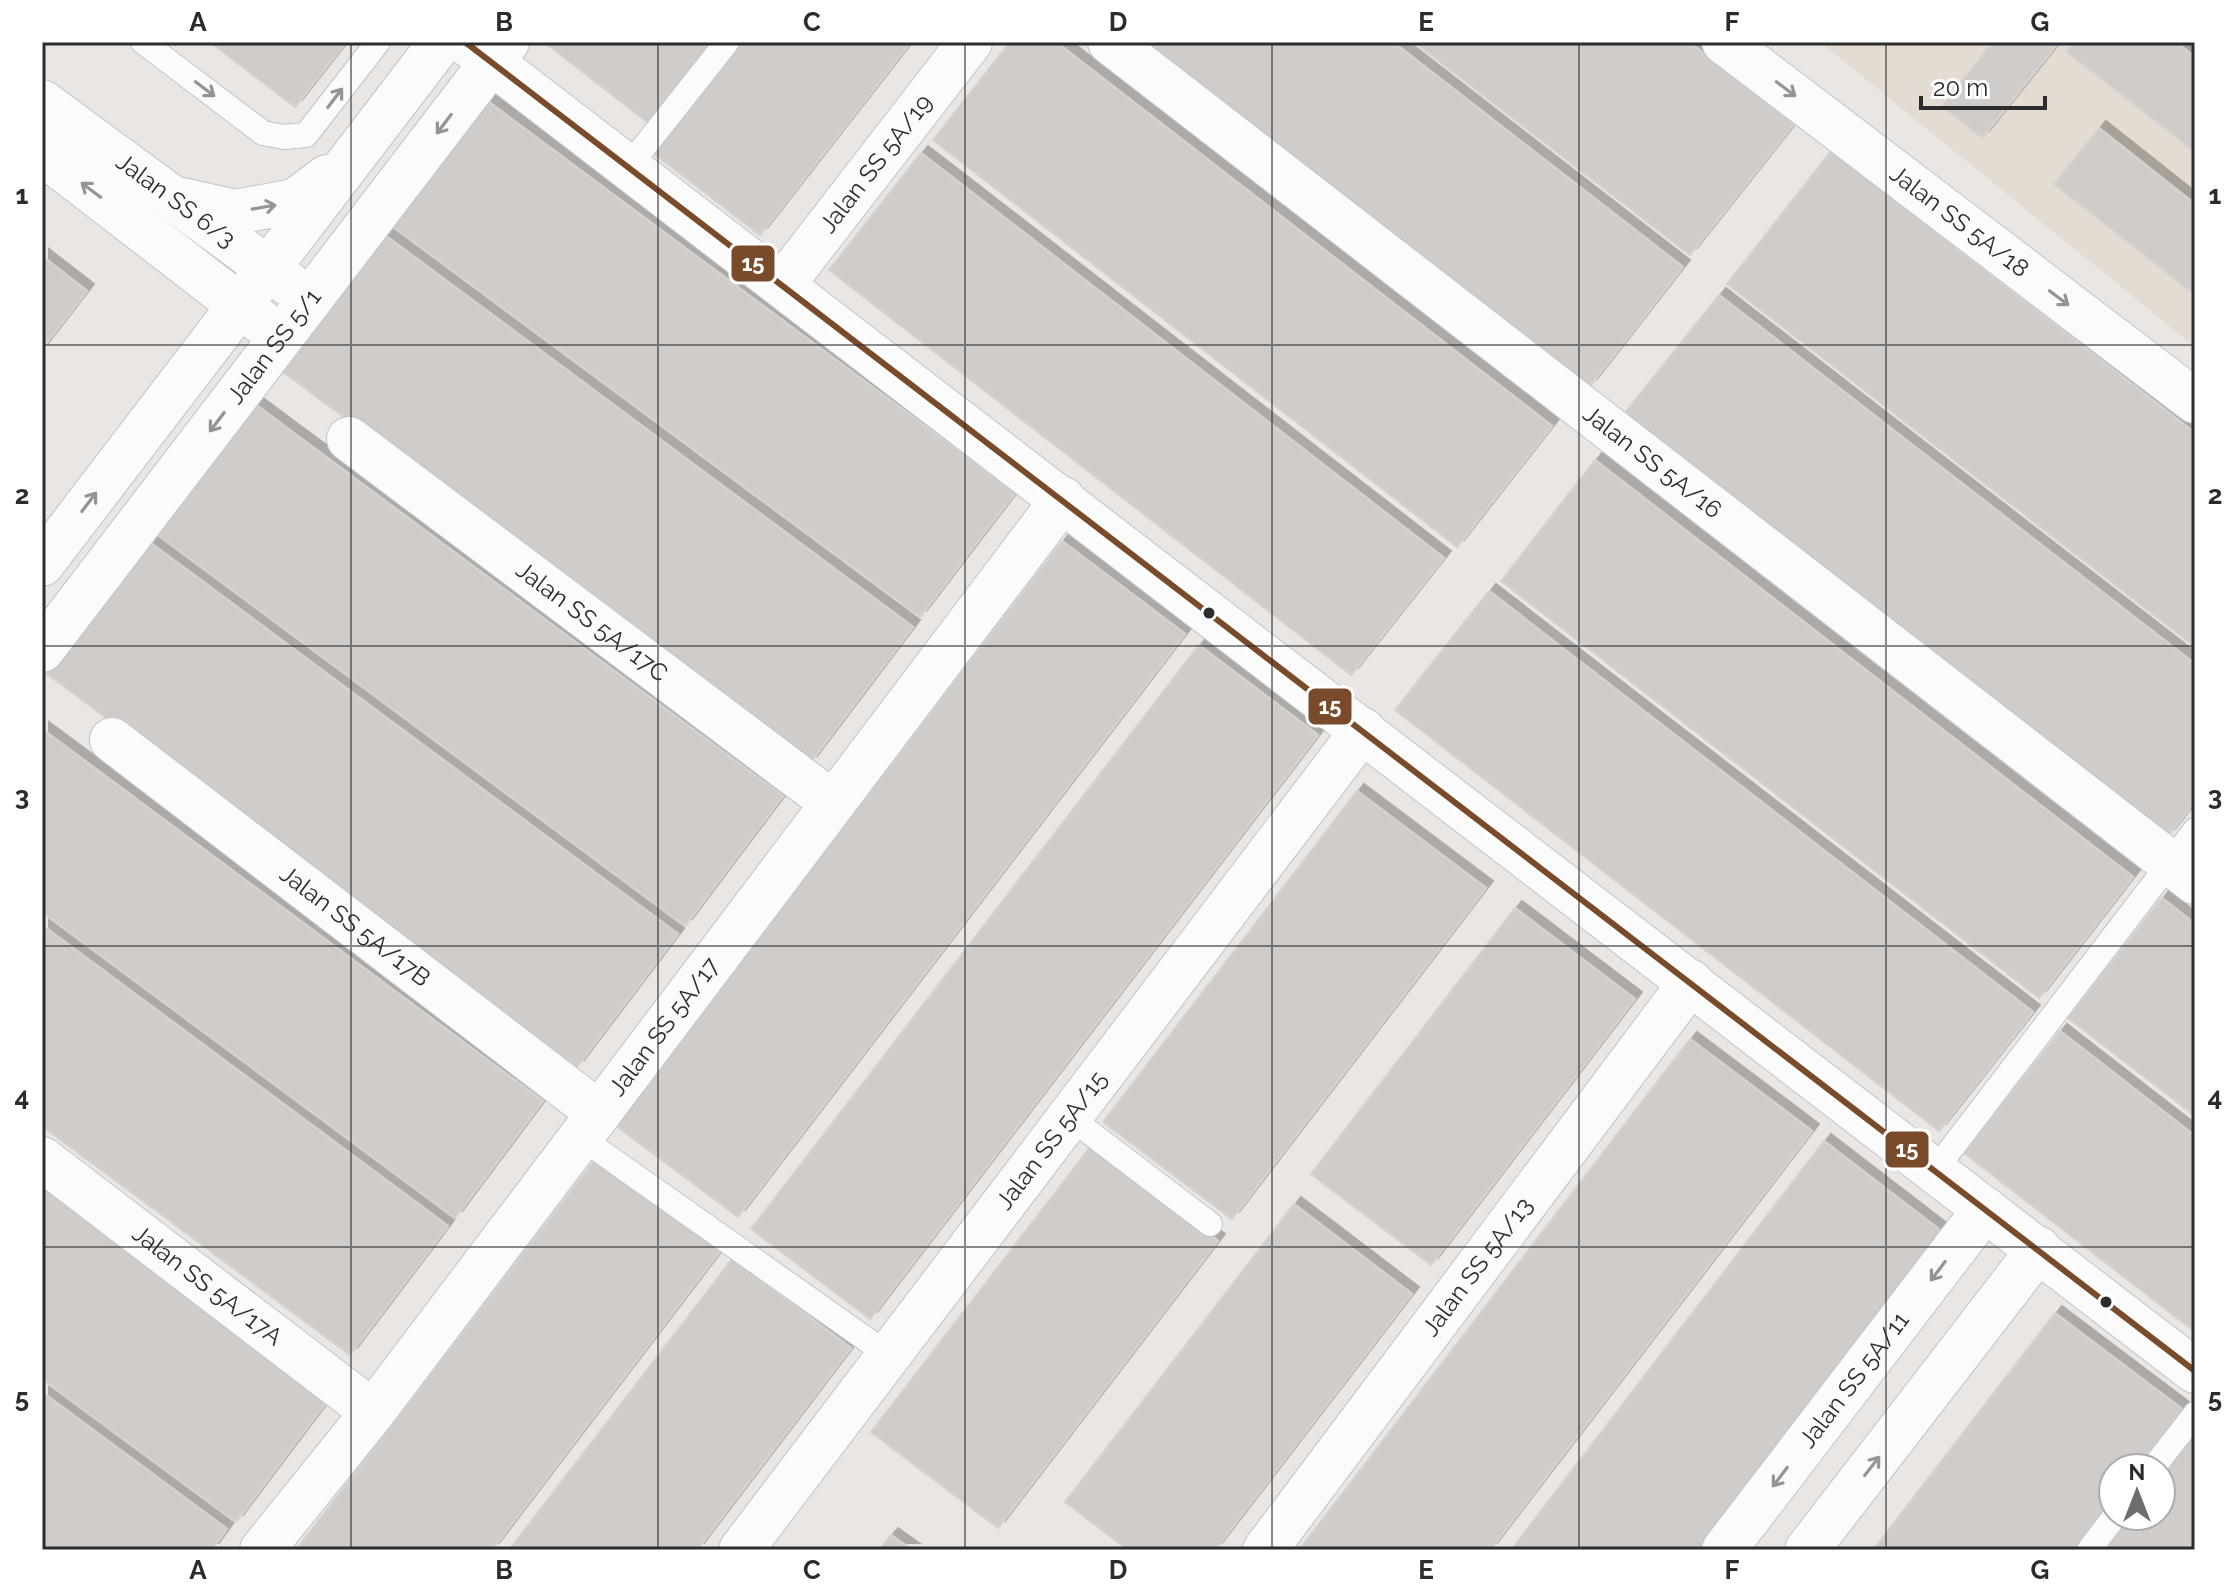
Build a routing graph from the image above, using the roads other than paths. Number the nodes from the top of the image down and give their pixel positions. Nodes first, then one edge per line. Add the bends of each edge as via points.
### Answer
1 (143, 42) edge
2 (378, 42) edge
3 (441, 42) edge
4 (727, 42) edge
5 (970, 42) edge
6 (1110, 42) edge
7 (1724, 42) edge
8 (488, 49) edge
9 (42, 102) edge
10 (42, 153) edge
11 (352, 158) junction
12 (629, 166) junction
13 (150, 210) junction
14 (267, 268) junction
15 (783, 284) junction
16 (311, 299) junction
17 (239, 305) junction
18 (281, 338) junction
19 (180, 382) junction
20 (2195, 401) edge
21 (349, 439) dead end
22 (1063, 499) junction
23 (42, 564) edge
24 (42, 650) edge
25 (1363, 730) junction
26 (112, 740) dead end
27 (833, 803) junction
28 (2187, 858) edge
29 (1691, 982) junction
30 (1068, 1116) junction
31 (590, 1125) junction
32 (42, 1159) edge
33 (1935, 1170) junction
34 (1985, 1209) junction
35 (1210, 1224) dead end
36 (2039, 1249) junction
37 (887, 1354) junction
38 (2195, 1371) edge
39 (373, 1412) junction
40 (2195, 1414) edge
41 (2165, 1452) edge
42 (2103, 1532) edge
43 (262, 1550) edge
44 (741, 1550) edge
45 (1265, 1550) edge
46 (1724, 1550) edge
47 (1807, 1550) edge
48 (2089, 1550) edge

1 -> 2 lane via 263,133 284,137 306,135
3 - 11 street
4 - 12 lane
5 - 15 street, Jalan SS 5A/19
6 - 28 street, Jalan SS 5A/16
7 -> 20 street, Jalan SS 5A/18
8 - 12 street
8 -> 16 street, Jalan SS 5/1
9 - 13 street, Jalan SS 6/3
13 -> 10 street, Jalan SS 6/3
13 -> 11 street via 235,212 295,201
11 - 14 street
12 - 15 street
13 - 14 street, Jalan SS 6/3
13 - 17 street, Jalan SS 6/3
13 - 19 street via 194,314
14 - 16 street, Jalan SS 6/3
14 - 17 street
15 - 22 street
16 - 18 street, Jalan SS 5/1
17 - 18 street, Jalan SS 6/3
17 - 19 street
18 -> 24 street, Jalan SS 5/1
23 -> 19 street
21 - 27 street, Jalan SS 5A/17C
22 - 25 street
22 - 27 street, Jalan SS 5A/17
25 - 29 street
25 - 30 street, Jalan SS 5A/15
26 - 31 street, Jalan SS 5A/17B
27 - 31 street, Jalan SS 5A/17
28 - 33 lane
29 - 33 street
29 - 45 street, Jalan SS 5A/13
30 - 35 lane
30 - 37 street, Jalan SS 5A/15
31 - 37 lane
31 - 39 street, Jalan SS 5A/17
32 - 39 street, Jalan SS 5A/17A
33 - 34 street
34 - 36 street
34 -> 46 street, Jalan SS 5A/11
36 - 38 street
47 -> 36 street
37 - 44 street, Jalan SS 5A/15
39 - 43 street, Jalan SS 5A/17
40 - 41 lane
42 - 48 lane

